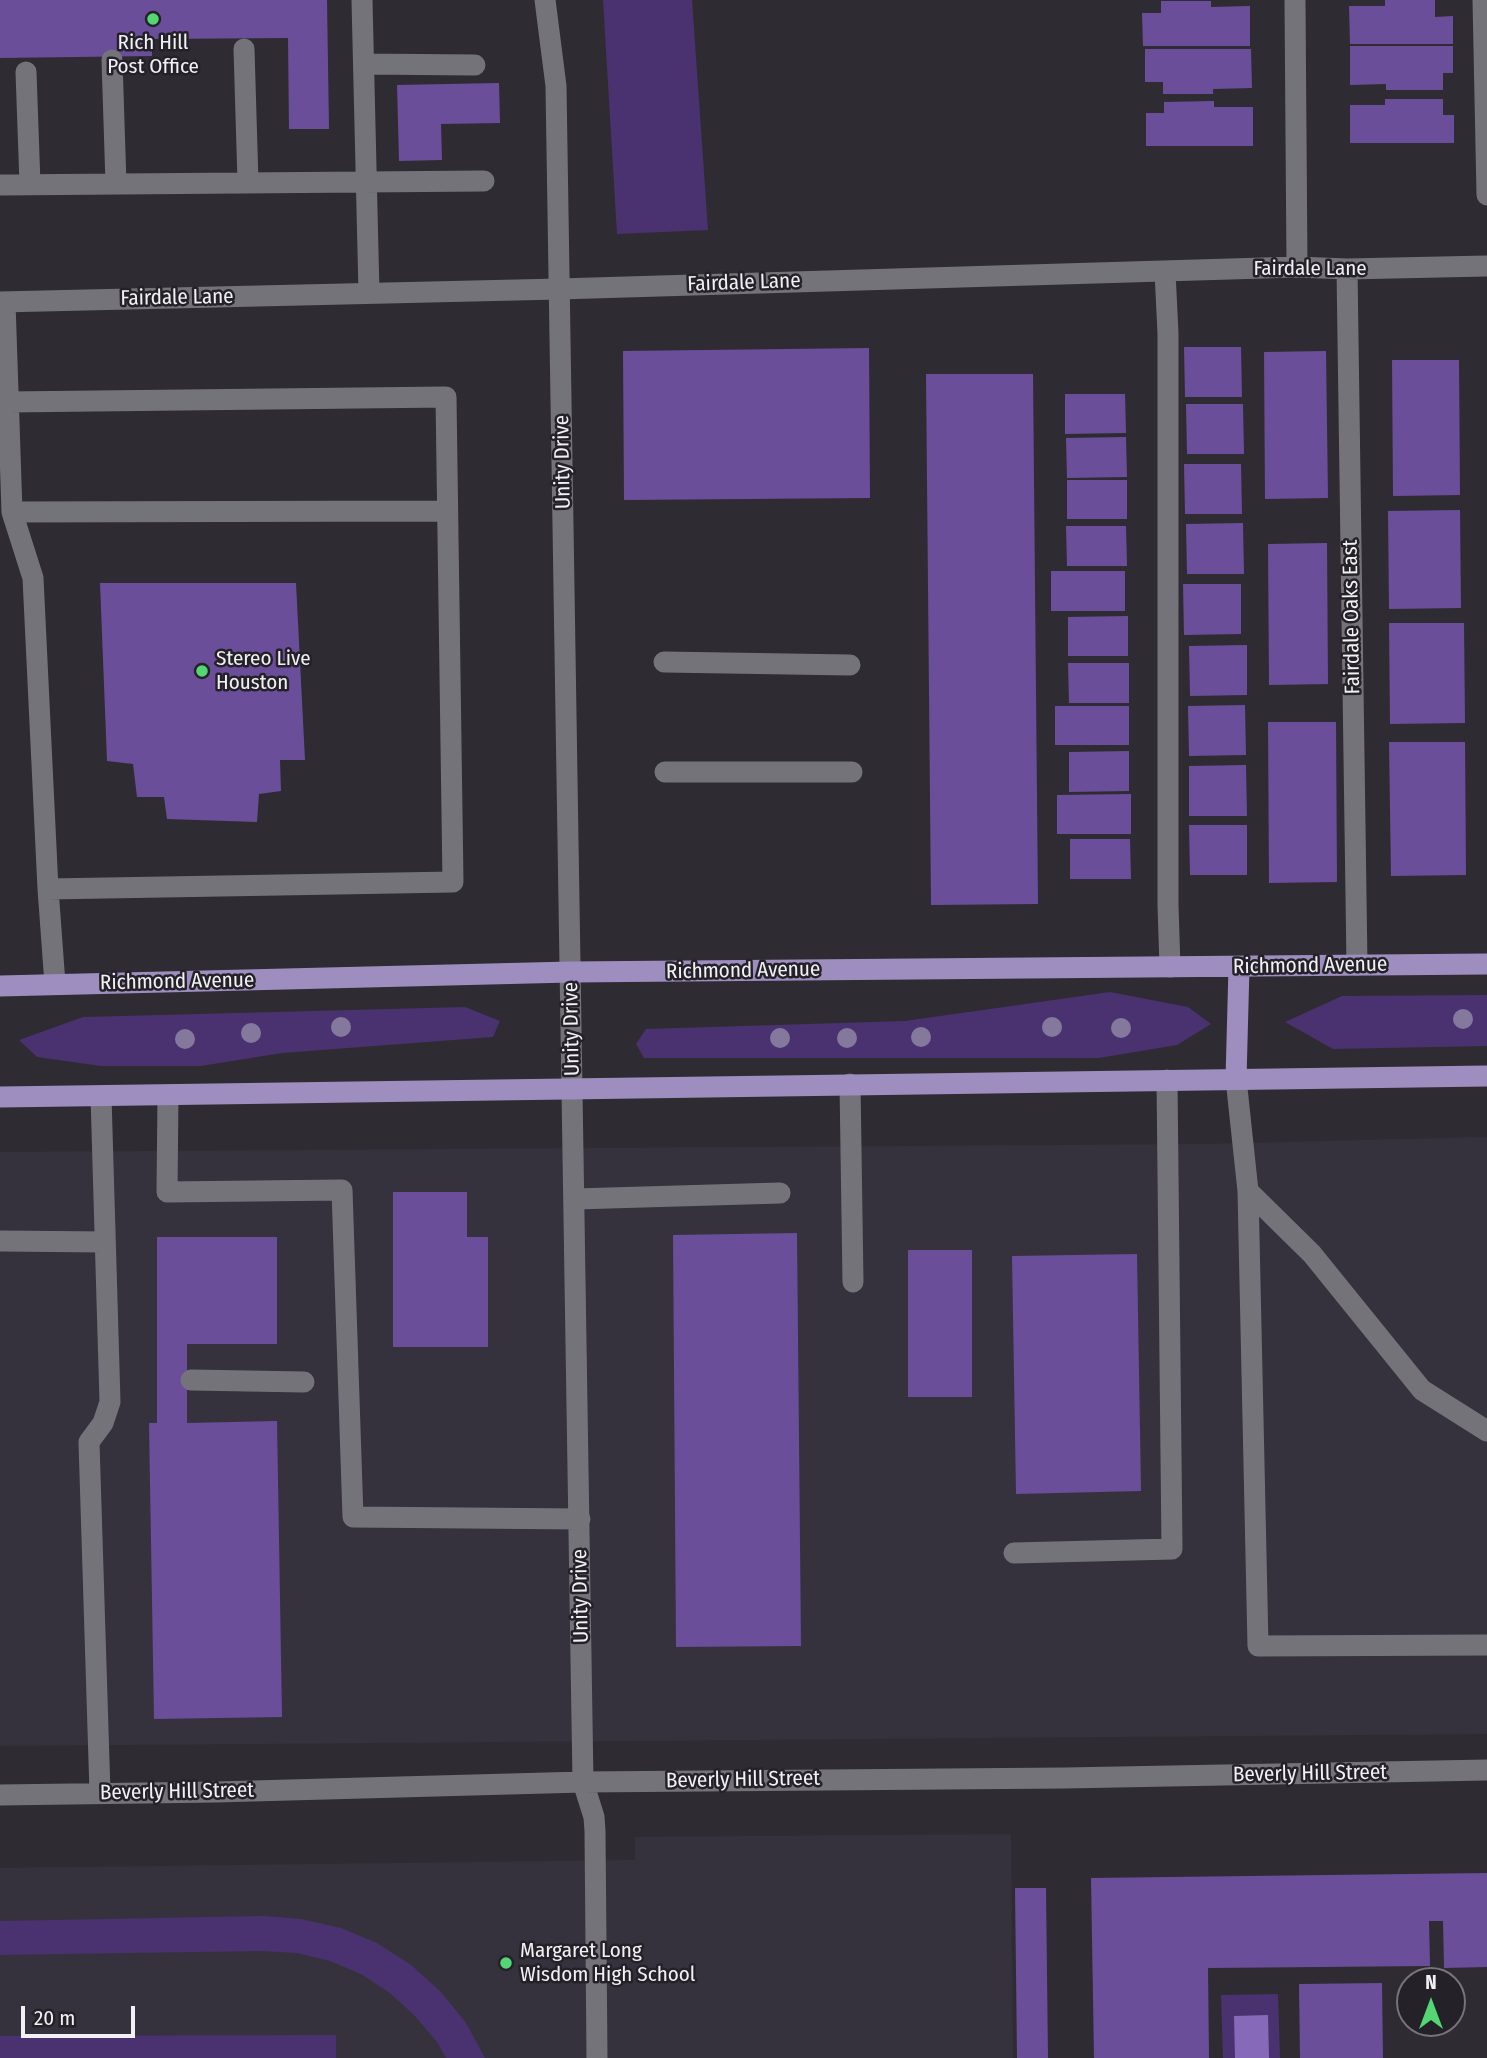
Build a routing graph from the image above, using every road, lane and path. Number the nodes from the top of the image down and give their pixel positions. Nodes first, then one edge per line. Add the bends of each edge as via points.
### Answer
1 (362, 0) edge
2 (545, 0) edge
3 (1295, 0) edge
4 (1483, 0) edge
5 (244, 49) dead end
6 (112, 60) dead end
7 (364, 64) junction
8 (475, 65) dead end
9 (26, 72) dead end
10 (484, 181) dead end
11 (367, 182) junction
12 (248, 183) junction
13 (30, 184) junction
14 (116, 184) junction
15 (0, 185) edge
16 (1487, 195) edge
17 (1487, 266) edge
18 (1297, 267) junction
19 (1347, 269) junction
20 (1165, 272) junction
21 (559, 289) junction
22 (369, 293) junction
23 (2, 302) edge
24 (8, 402) junction
25 (447, 511) junction
26 (12, 512) junction
27 (664, 662) dead end
28 (850, 664) dead end
29 (665, 772) dead end
30 (852, 772) dead end
31 (48, 889) junction
32 (1487, 964) edge
33 (1357, 965) junction
34 (1170, 967) junction
35 (1238, 967) junction
36 (571, 972) junction
37 (55, 984) junction
38 (0, 986) edge
39 (1487, 1076) edge
40 (1236, 1079) junction
41 (1167, 1080) junction
42 (850, 1084) junction
43 (573, 1088) junction
44 (168, 1095) junction
45 (101, 1096) junction
46 (0, 1097) edge
47 (1248, 1191) junction
48 (780, 1193) dead end
49 (575, 1199) junction
50 (0, 1241) edge
51 (105, 1242) junction
52 (853, 1282) dead end
53 (191, 1380) dead end
54 (304, 1382) dead end
55 (1487, 1431) edge
56 (580, 1519) junction
57 (1014, 1553) dead end
58 (1487, 1645) edge
59 (1487, 1770) edge
60 (583, 1782) junction
61 (100, 1793) junction
62 (0, 1795) edge
63 (597, 2058) edge

1 - 7 street
2 - 21 street, Unity Drive via 556,86
3 - 18 street
4 - 16 street
5 - 12 street
6 - 14 street
7 - 8 street
7 - 11 street
9 - 13 street
10 - 11 street
11 - 12 street
11 - 22 street
12 - 14 street
13 - 14 street
13 - 15 street
17 - 19 street, Fairdale Lane
18 - 19 street, Fairdale Lane
18 - 20 street, Fairdale Lane
19 - 33 street, Fairdale Oaks East
20 - 21 street, Fairdale Lane
20 - 34 street
21 - 22 street, Fairdale Lane
21 - 36 street, Unity Drive
22 - 23 street, Fairdale Lane
23 - 24 street
24 - 25 street via 446,397
24 - 26 street
25 - 26 street
25 - 31 street via 453,882
26 - 31 street via 33,578
27 - 28 street
29 - 30 street
31 - 37 street
32 - 33 main road, Richmond Avenue
33 - 35 main road, Richmond Avenue
34 - 35 main road, Richmond Avenue
34 - 36 main road, Richmond Avenue
35 - 40 main road
36 - 37 main road, Richmond Avenue
36 - 43 street, Unity Drive
37 - 38 main road, Richmond Avenue
39 - 40 main road
40 - 41 main road
40 - 47 street
41 - 42 main road
41 - 57 street via 1172,1549
42 - 43 main road
42 - 52 street
43 - 44 main road
43 - 49 street, Unity Drive
44 - 45 main road
44 - 56 street via 167,1192 342,1190 353,1517
45 - 46 main road
45 - 51 street
47 - 55 street via 1311,1254 1422,1390
47 - 58 street via 1258,1646
48 - 49 street
49 - 56 street, Unity Drive
50 - 51 street
51 - 61 street via 110,1402 103,1423 89,1442
53 - 54 street
56 - 60 street, Unity Drive
59 - 60 street, Beverly Hill Street
60 - 61 street, Beverly Hill Street
60 - 63 street, Unity Drive via 595,1831
61 - 62 street, Beverly Hill Street

